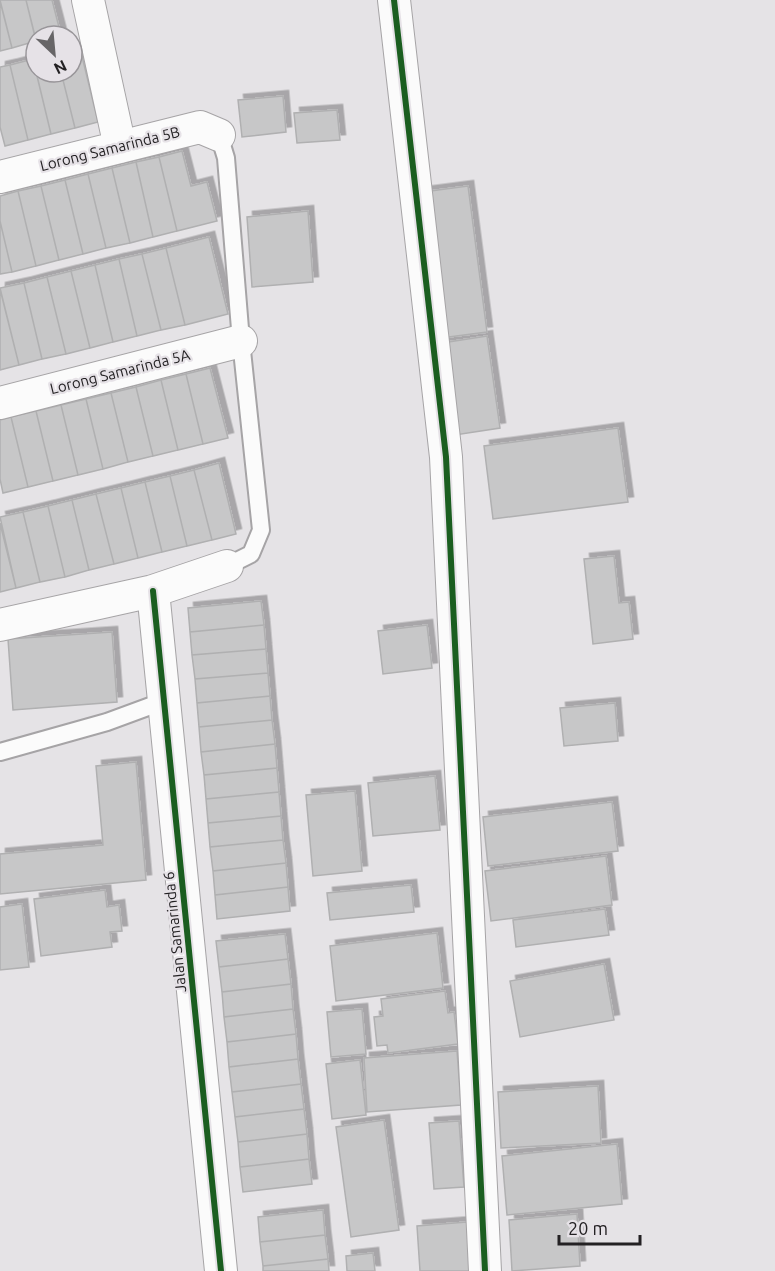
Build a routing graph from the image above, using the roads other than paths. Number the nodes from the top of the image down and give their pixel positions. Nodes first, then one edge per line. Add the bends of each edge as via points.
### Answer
1 (88, 0) edge
2 (394, 0) edge
3 (219, 135) joint
4 (120, 147) junction
5 (0, 177) edge
6 (241, 341) junction
7 (0, 403) edge
8 (227, 566) joint
9 (153, 591) junction
10 (0, 625) edge
11 (164, 701) junction
12 (0, 752) edge
13 (221, 1271) edge
14 (485, 1271) edge

1 - 4 street
2 - 14 street via 446,457
3 - 4 street, Lorong Samarinda 5B via 200,127
3 - 6 lane via 226,158
4 - 5 street, Lorong Samarinda 5B
6 - 7 street, Lorong Samarinda 5A
6 - 8 lane via 261,530 250,554
8 - 9 street
9 - 10 street
9 - 11 street, Jalan Samarinda 6
11 - 12 lane via 107,722
11 - 13 street, Jalan Samarinda 6

